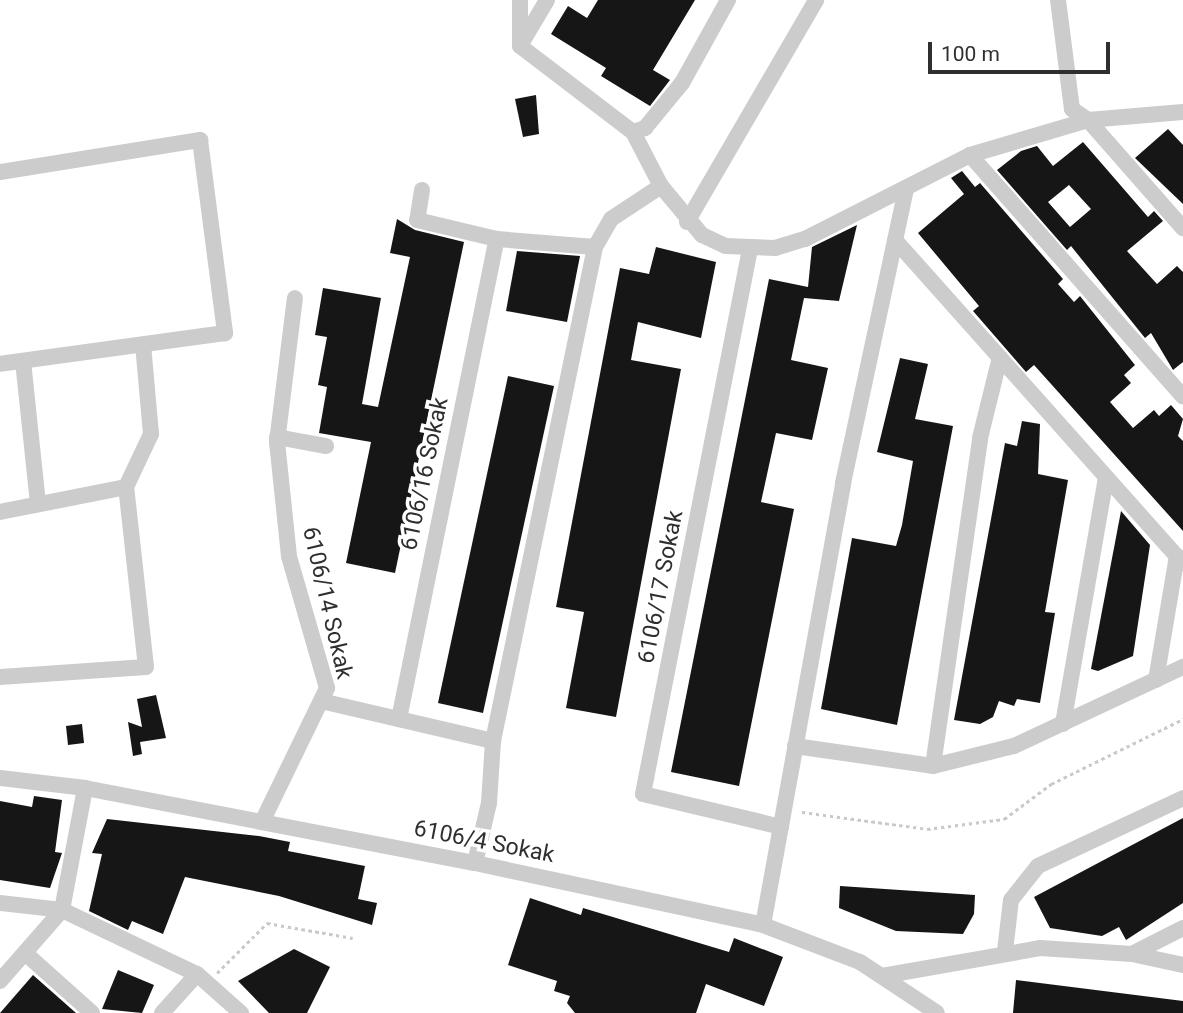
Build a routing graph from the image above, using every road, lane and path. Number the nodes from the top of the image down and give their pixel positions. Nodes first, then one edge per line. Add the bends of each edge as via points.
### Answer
1 (520, 0) edge
2 (547, 0) edge
3 (728, 0) edge
4 (816, 0) edge
5 (1058, 0) edge
6 (520, 46) junction
7 (1183, 112) edge
8 (1088, 120) junction
9 (633, 132) junction
10 (970, 155) junction
11 (0, 172) edge
12 (661, 186) junction
13 (905, 189) junction
14 (422, 190) dead end
15 (687, 222) junction
16 (1183, 228) edge
17 (497, 239) junction
18 (895, 240) junction
19 (595, 247) junction
20 (750, 249) junction
21 (295, 298) dead end
22 (143, 344) junction
23 (1000, 357) junction
24 (23, 361) junction
25 (0, 364) edge
26 (1183, 397) edge
27 (277, 437) junction
28 (326, 446) dead end
29 (1106, 478) junction
30 (126, 487) junction
31 (38, 504) junction
32 (0, 512) edge
33 (1180, 559) edge
34 (1183, 667) edge
35 (0, 677) edge
36 (1156, 680) junction
37 (321, 701) junction
38 (399, 719) junction
39 (1183, 719) edge
40 (1063, 724) junction
41 (493, 741) junction
42 (795, 746) junction
43 (933, 766) junction
44 (0, 778) edge
45 (85, 788) junction
46 (1183, 798) edge
47 (802, 812) dead end
48 (262, 822) junction
49 (781, 827) junction
50 (475, 863) junction
51 (0, 903) edge
52 (62, 911) junction
53 (763, 925) junction
54 (1183, 928) edge
55 (353, 938) dead end
56 (1005, 951) junction
57 (25, 953) junction
58 (1132, 954) junction
59 (1183, 965) edge
60 (882, 976) junction
61 (202, 978) junction
62 (0, 981) edge
63 (92, 1013) edge
64 (162, 1013) edge
65 (241, 1013) edge
66 (937, 1013) edge

1 - 6 street
2 - 6 street
3 - 9 street via 682,83 645,128
4 - 15 street
5 - 8 street via 1069,98 1075,113
6 - 9 street
7 - 8 street
8 - 10 street
8 - 16 street
9 - 12 street
10 - 13 street
10 - 26 street
11 - 22 street via 200,140 225,332
12 - 15 street
12 - 19 street via 611,219
13 - 18 street
13 - 20 street via 805,239
14 - 17 street via 417,220
15 - 20 street via 726,246
17 - 19 street
17 - 38 street, 6106/16 Sokak
18 - 23 street
18 - 42 street
19 - 41 street
20 - 49 street, 6106/17 Sokak via 643,794
21 - 27 street, 6106/14 Sokak
22 - 24 street
22 - 30 street via 151,434
23 - 29 street
23 - 43 street via 980,438
24 - 25 street
24 - 31 street
27 - 28 street
27 - 37 street, 6106/14 Sokak via 289,556 327,688
29 - 33 street
29 - 40 street
30 - 31 street
30 - 35 street via 146,667
31 - 32 street
33 - 36 street
34 - 36 street
36 - 40 street
37 - 38 street
37 - 48 street, 6106/14 Sokak
38 - 41 street
39 - 47 path via 1051,784 1004,819 927,829
40 - 43 street via 1014,746
41 - 50 street via 493,780
42 - 43 street
42 - 49 street
44 - 45 street, 6106/4 Sokak
45 - 48 street, 6106/4 Sokak
45 - 52 street
46 - 56 street via 1038,866 1011,900
48 - 50 street, 6106/4 Sokak
49 - 53 street
50 - 53 street, 6106/4 Sokak
51 - 52 street
52 - 57 street
52 - 61 street
53 - 60 street, 6106/4 Sokak
54 - 58 street
55 - 61 path via 267,923
56 - 58 street
56 - 60 street
57 - 62 street
57 - 63 street
58 - 59 street
60 - 66 street, 6106/4 Sokak
61 - 64 street
61 - 65 street

